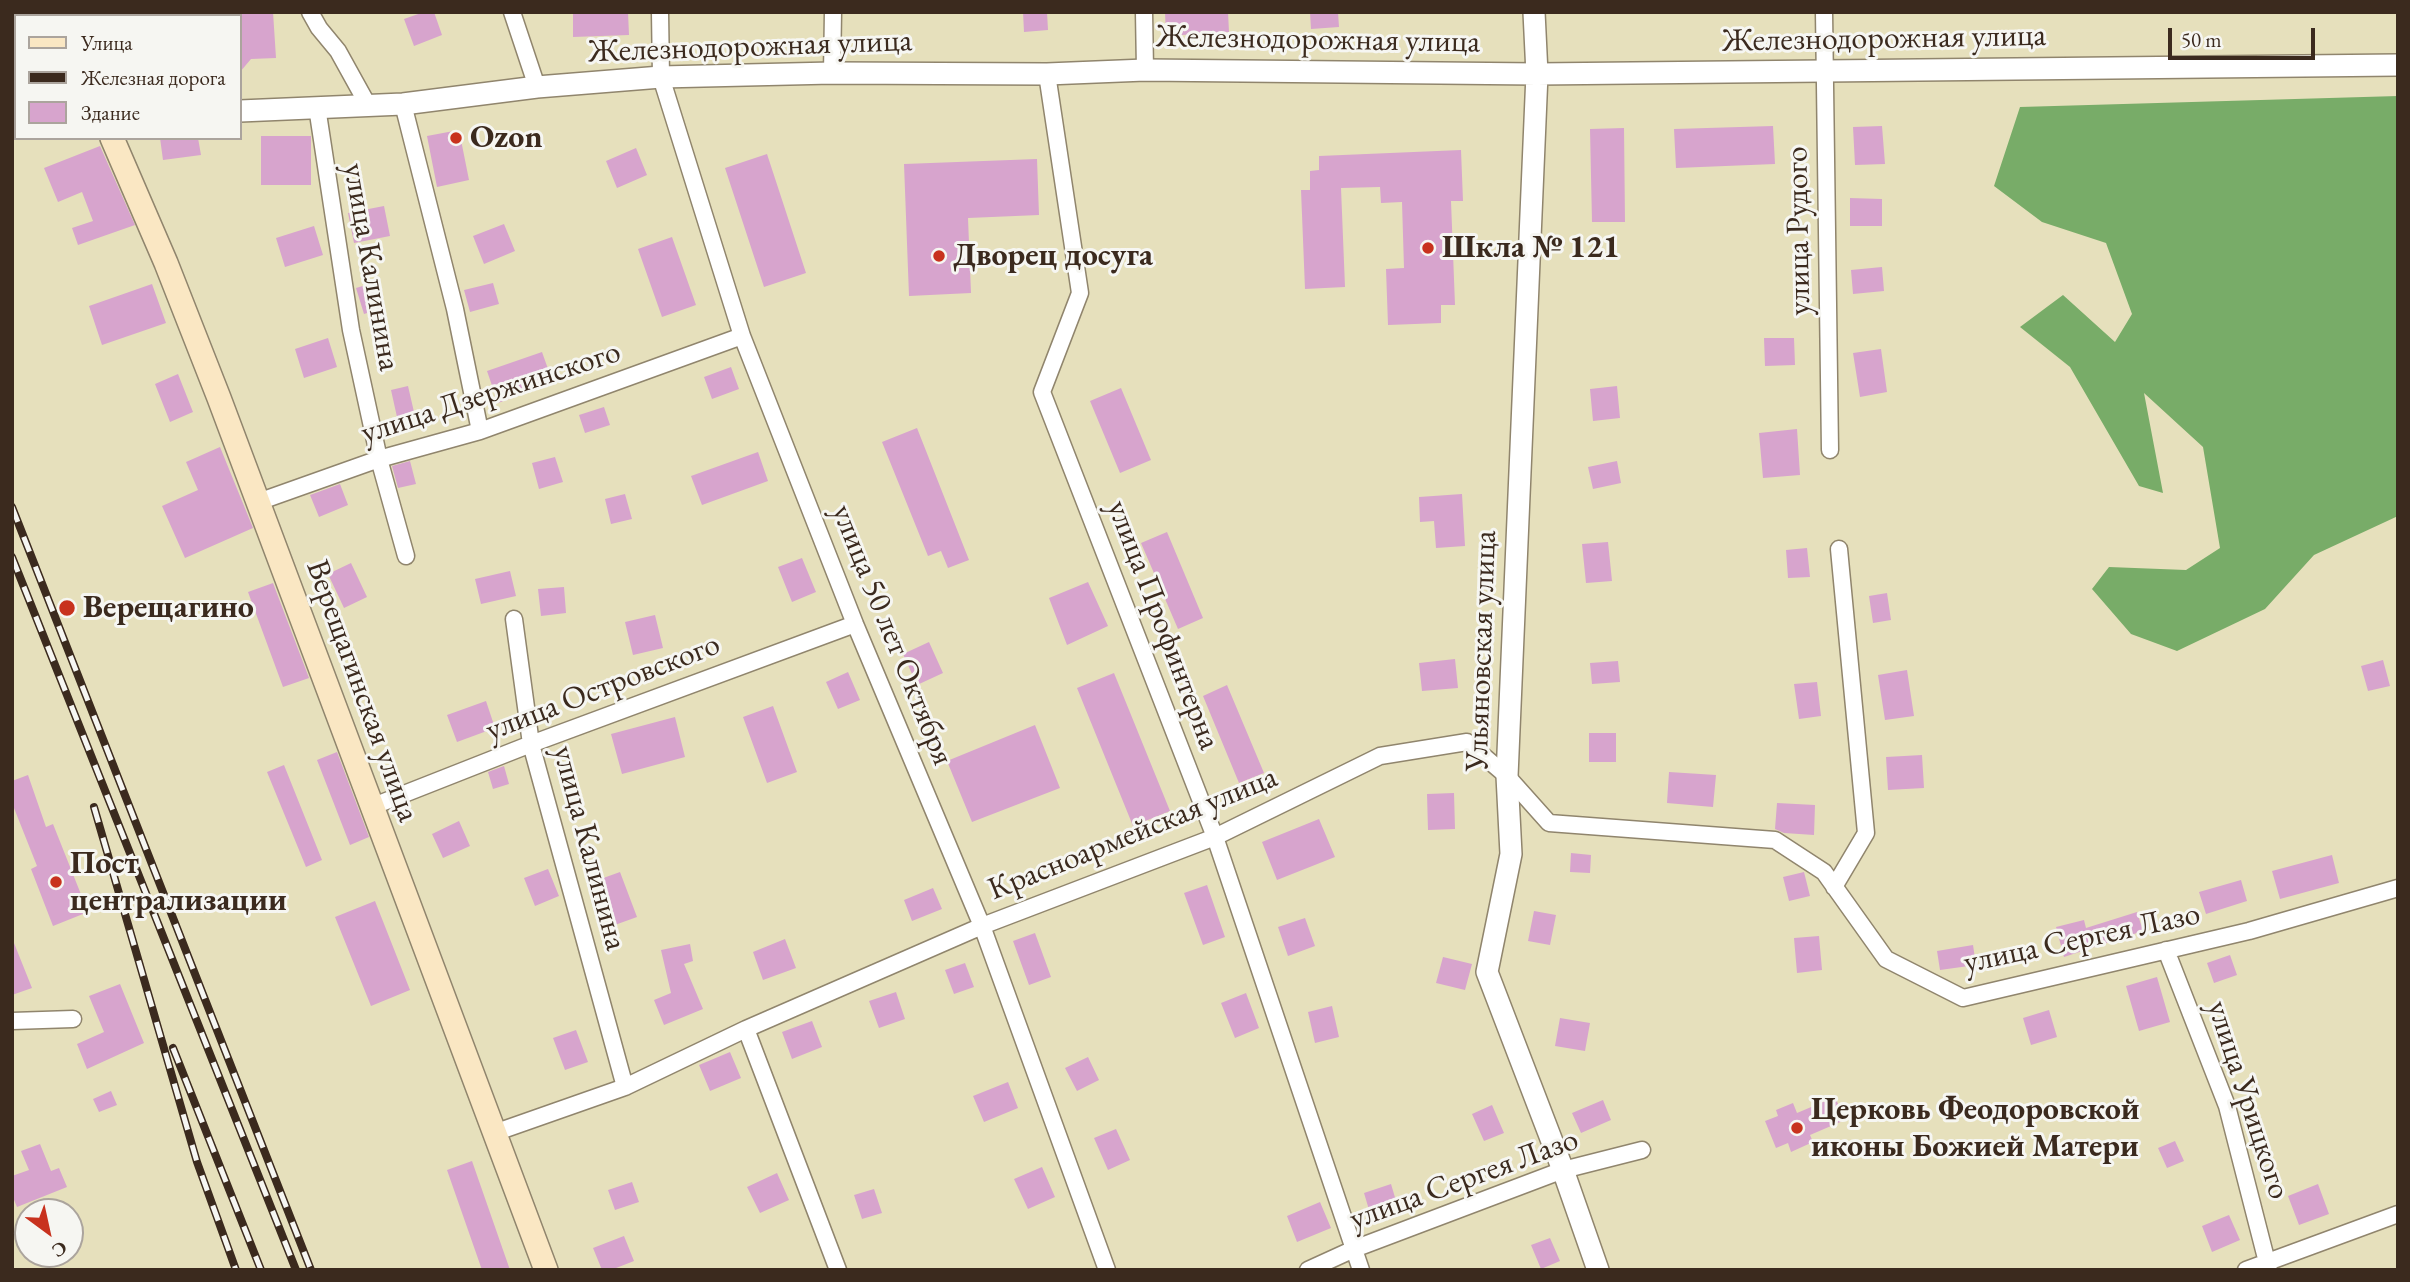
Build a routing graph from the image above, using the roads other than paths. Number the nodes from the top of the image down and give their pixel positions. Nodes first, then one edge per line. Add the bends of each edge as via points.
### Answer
1 (310, 12) edge
2 (512, 12) edge
3 (660, 12) edge
4 (833, 12) edge
5 (1144, 12) edge
6 (1534, 12) edge
7 (1824, 12) edge
8 (2398, 65) edge
9 (1145, 70) junction
10 (1825, 72) junction
11 (832, 73) junction
12 (1047, 74) junction
13 (1537, 74) junction
14 (661, 77) junction
15 (537, 86) junction
16 (403, 104) junction
17 (317, 107) junction
18 (369, 107) junction
19 (242, 111) edge
20 (113, 140) edge
21 (742, 336) junction
22 (480, 431) junction
23 (1830, 450) dead end
24 (379, 459) junction
25 (258, 502) junction
26 (1839, 549) dead end
27 (406, 556) dead end
28 (514, 620) dead end
29 (855, 624) junction
30 (531, 744) junction
31 (1507, 776) junction
32 (372, 807) junction
33 (1215, 838) junction
34 (1824, 872) joint
35 (1834, 887) junction
36 (2398, 888) edge
37 (982, 926) junction
38 (2166, 950) junction
39 (73, 1019) dead end
40 (12, 1021) edge
41 (746, 1029) junction
42 (625, 1087) junction
43 (494, 1133) junction
44 (1642, 1150) dead end
45 (1563, 1170) junction
46 (2398, 1214) edge
47 (1354, 1249) junction
48 (2268, 1266) edge
49 (546, 1270) edge
50 (838, 1270) edge
51 (1107, 1270) edge
52 (1308, 1270) edge
53 (1361, 1270) edge
54 (1598, 1270) edge
55 (2246, 1270) edge

1 - 18 street
2 - 15 street
3 - 14 street, улица 50 лет Октября
4 - 11 street
5 - 9 street
6 - 13 street, Ульяновская улица
7 - 10 street, улица Рудого
8 - 10 street, Железнодорожная улица
9 - 12 street, Железнодорожная улица
9 - 13 street, Железнодорожная улица
10 - 13 street, Железнодорожная улица
10 - 23 street, улица Рудого
11 - 12 street, Железнодорожная улица
11 - 14 street, Железнодорожная улица
12 - 33 street, улица Профинтерна via 1080,293 1042,392
13 - 31 street, Ульяновская улица
14 - 15 street, Железнодорожная улица
14 - 21 street, улица 50 лет Октября
15 - 16 street, Железнодорожная улица
16 - 18 street, Железнодорожная улица
16 - 22 street via 455,309
17 - 18 street, Железнодорожная улица
17 - 19 street, Железнодорожная улица
17 - 24 street, улица Калинина via 351,330
20 - 25 main road, Верещагинская улица via 166,262
21 - 22 street, улица Дзержинского
21 - 29 street, улица 50 лет Октября
22 - 24 street, улица Дзержинского
24 - 25 street, улица Дзержинского
24 - 27 street, улица Калинина
25 - 32 main road, Верещагинская улица
26 - 35 street via 1866,833
28 - 30 street, улица Калинина
29 - 30 street, улица Островского
29 - 37 street, улица 50 лет Октября
30 - 32 street, улица Островского
30 - 42 street, улица Калинина
31 - 33 street, Красноармейская улица via 1467,742 1380,756
31 - 34 street, Красноармейская улица via 1549,823 1775,840
31 - 45 street, Ульяновская улица via 1511,855 1487,972
32 - 43 main road, Верещагинская улица
33 - 37 street, Красноармейская улица
33 - 47 street, улица Профинтерна
34 - 35 street, улица Сергея Лазо
35 - 38 street, улица Сергея Лазо via 1886,959 1962,998
36 - 38 street, улица Сергея Лазо
37 - 41 street, Красноармейская улица
37 - 51 street, улица 50 лет Октября
38 - 48 street, улица Урицкого via 2227,1106
39 - 40 street
41 - 42 street, Красноармейская улица
41 - 50 street
42 - 43 street, Красноармейская улица
43 - 49 main road, Верещагинская улица
44 - 45 street, улица Сергея Лазо
45 - 47 street, улица Сергея Лазо
45 - 54 street, Ульяновская улица
46 - 48 street
47 - 52 street, улица Сергея Лазо
47 - 53 street, улица Профинтерна
48 - 55 street

